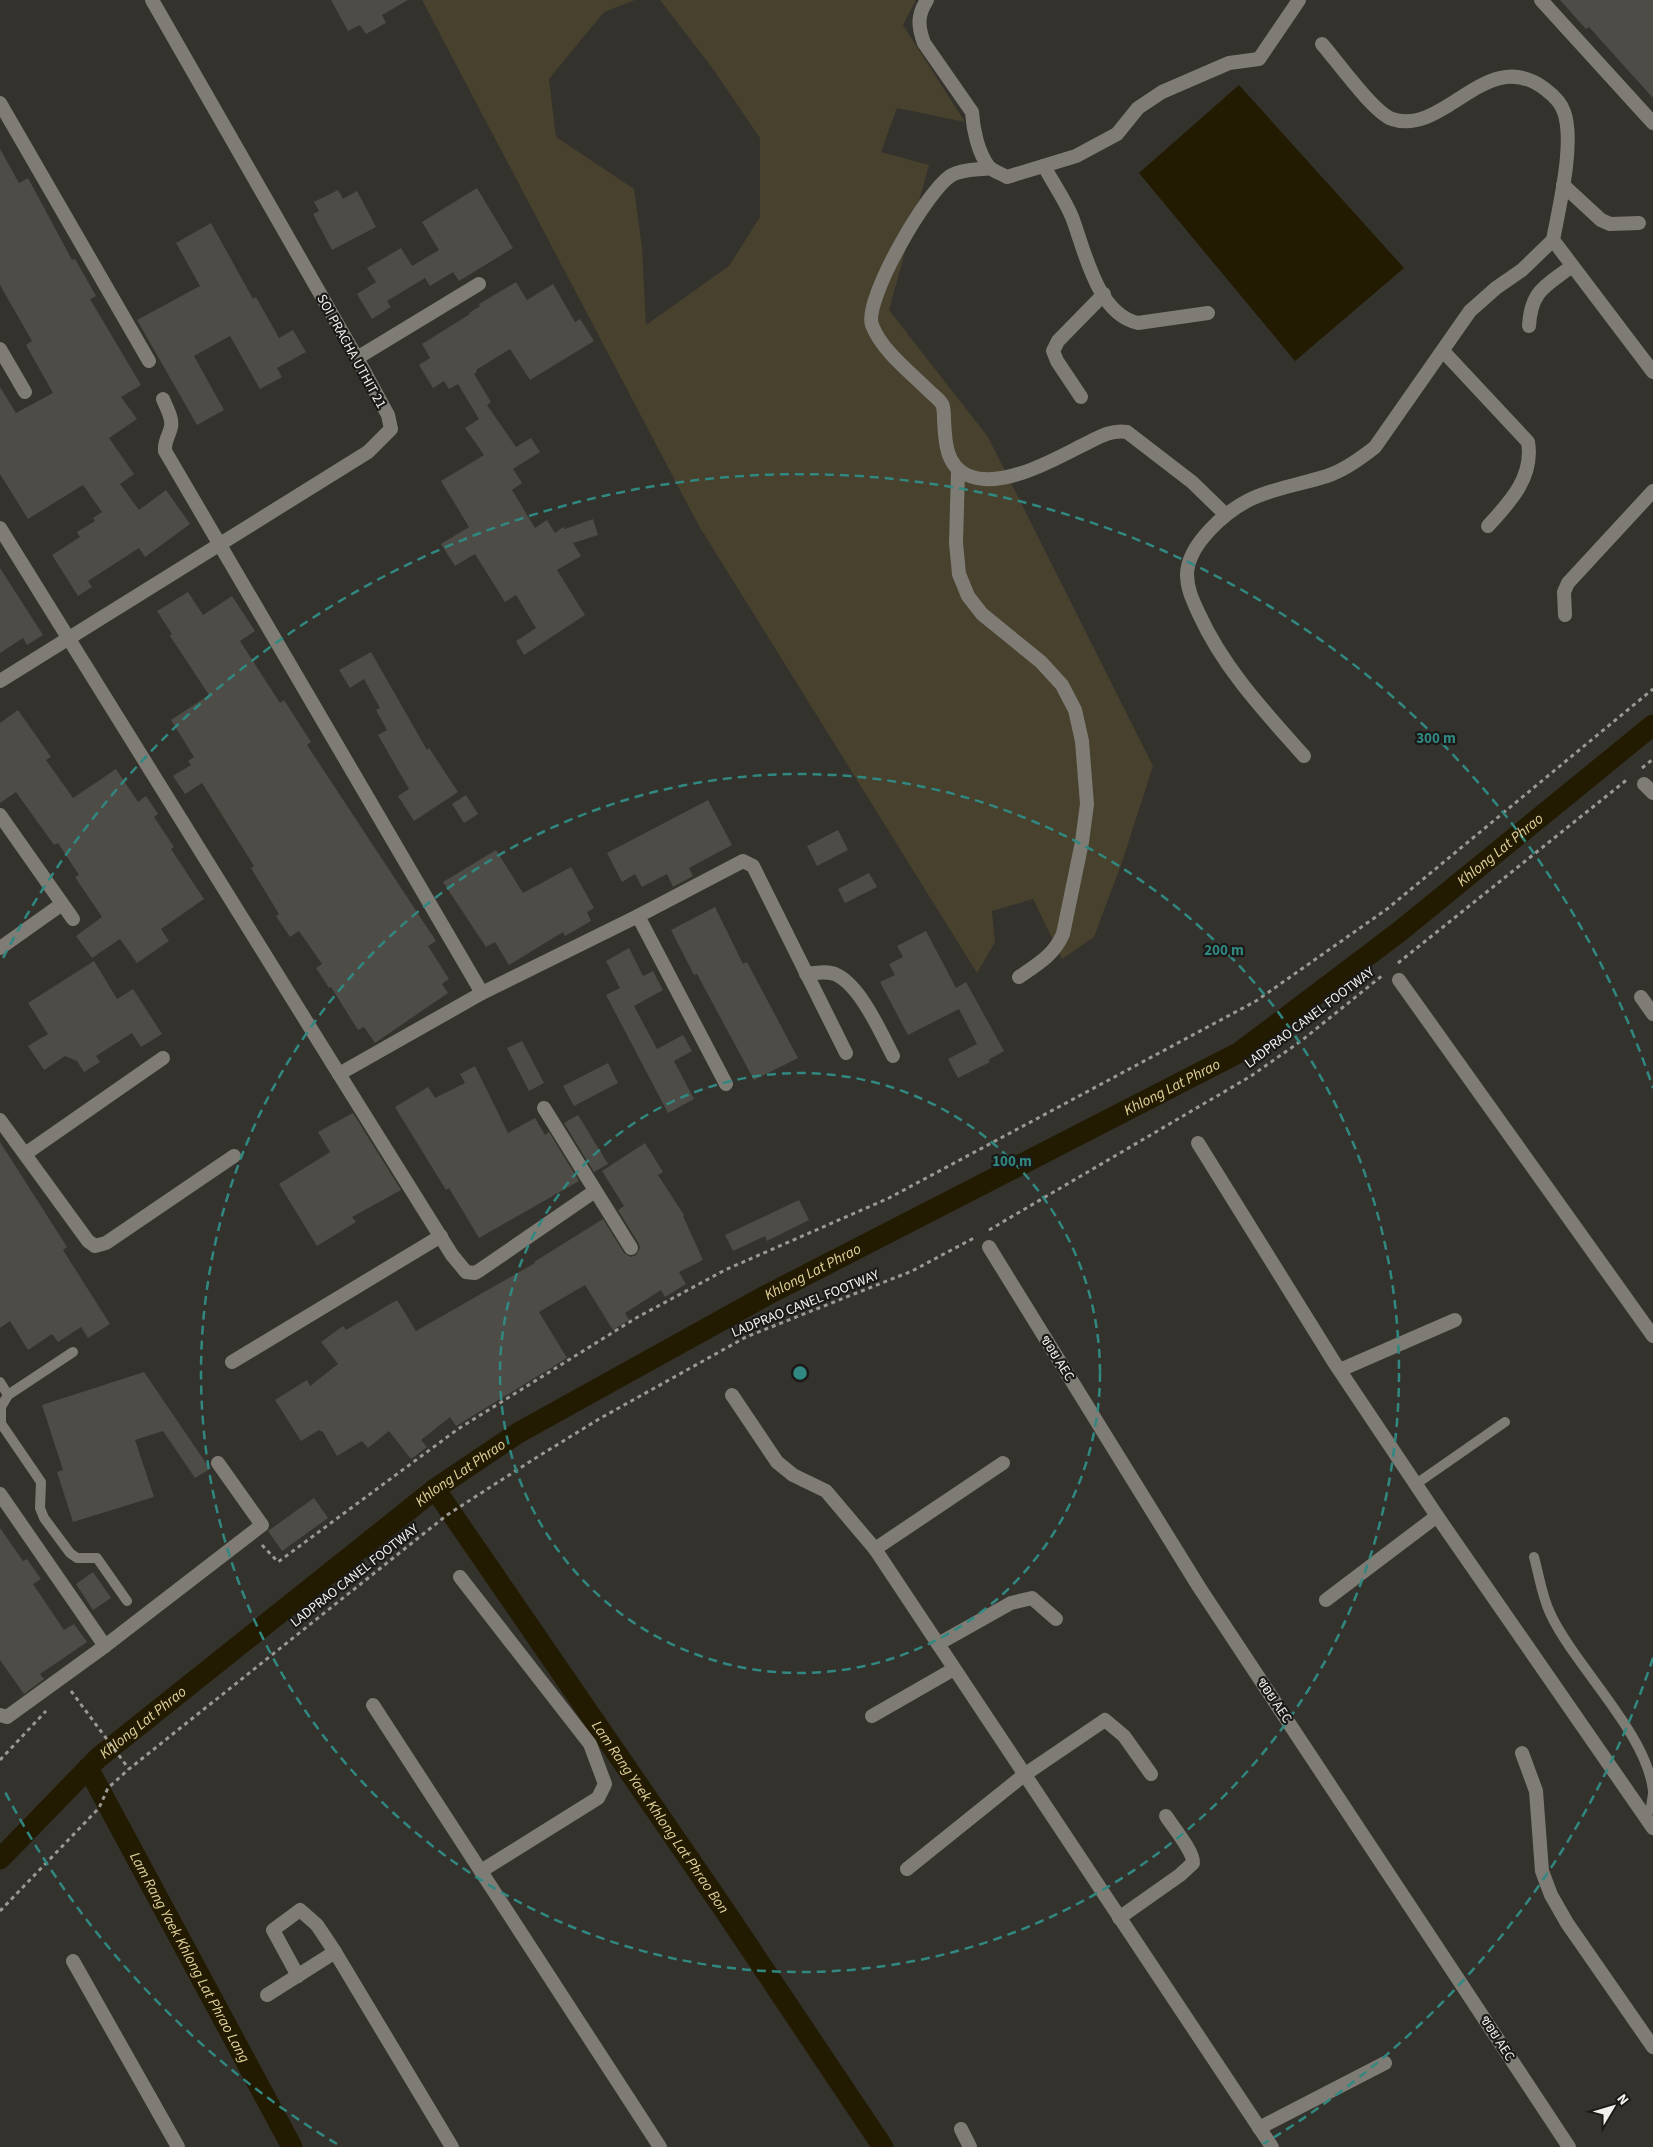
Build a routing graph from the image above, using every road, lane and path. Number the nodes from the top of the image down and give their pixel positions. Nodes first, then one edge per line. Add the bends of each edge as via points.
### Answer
1 (152, 0) edge
2 (927, 0) edge
3 (1299, 0) edge
4 (1541, 0) edge
5 (1322, 44) dead end
6 (0, 103) edge
7 (1653, 123) edge
8 (1044, 166) junction
9 (990, 168) junction
10 (1563, 184) junction
11 (1639, 223) dead end
12 (1553, 240) junction
13 (1572, 266) junction
14 (479, 284) dead end
15 (1104, 294) junction
16 (1208, 312) dead end
17 (1529, 326) dead end
18 (0, 349) edge
19 (1444, 351) junction
20 (357, 358) junction
21 (149, 361) dead end
22 (1653, 372) edge
23 (25, 392) dead end
24 (1082, 397) dead end
25 (163, 399) dead end
26 (958, 470) junction
27 (1653, 490) edge
28 (1225, 514) junction
29 (1488, 526) dead end
30 (0, 528) edge
31 (222, 545) junction
32 (1565, 615) dead end
33 (68, 638) junction
34 (0, 681) edge
35 (1653, 688) edge
36 (1304, 756) dead end
37 (1653, 759) edge
38 (1630, 777) dead end
39 (1645, 783) edge
40 (0, 815) edge
41 (62, 904) junction
42 (638, 916) junction
43 (73, 919) dead end
44 (0, 948) edge
45 (806, 974) junction
46 (1385, 974) dead end
47 (1396, 974) joint
48 (1019, 977) dead end
49 (482, 993) junction
50 (1641, 997) dead end
51 (1653, 1014) edge
52 (846, 1053) dead end
53 (893, 1056) dead end
54 (163, 1058) dead end
55 (339, 1074) junction
56 (726, 1084) dead end
57 (544, 1108) dead end
58 (0, 1120) edge
59 (1198, 1144) dead end
60 (25, 1154) junction
61 (234, 1156) dead end
62 (595, 1191) junction
63 (986, 1232) dead end
64 (441, 1236) junction
65 (978, 1236) dead end
66 (631, 1248) dead end
67 (989, 1248) dead end
68 (1455, 1320) dead end
69 (1653, 1336) edge
70 (73, 1352) dead end
71 (232, 1362) dead end
72 (1340, 1370) junction
73 (0, 1382) edge
74 (8, 1394) junction
75 (732, 1395) dead end
76 (0, 1422) edge
77 (1505, 1422) dead end
78 (218, 1463) dead end
79 (1003, 1463) dead end
80 (1416, 1484) junction
81 (0, 1494) edge
82 (1437, 1516) junction
83 (257, 1540) dead end
84 (875, 1549) junction
85 (1534, 1557) dead end
86 (460, 1577) dead end
87 (1326, 1600) dead end
88 (127, 1601) dead end
89 (1056, 1619) dead end
90 (938, 1644) junction
91 (105, 1646) junction
92 (954, 1669) junction
93 (68, 1688) dead end
94 (373, 1705) dead end
95 (48, 1709) dead end
96 (0, 1715) edge
97 (872, 1716) dead end
98 (1522, 1753) dead end
99 (0, 1760) edge
100 (129, 1769) junction
101 (1151, 1774) dead end
102 (1024, 1775) junction
103 (1653, 1792) edge
104 (1166, 1816) dead end
105 (1649, 1822) edge
106 (907, 1869) dead end
107 (481, 1872) junction
108 (0, 1911) edge
109 (1119, 1918) junction
110 (335, 1952) junction
111 (73, 1961) dead end
112 (298, 1976) junction
113 (267, 1995) dead end
114 (1653, 2047) edge
115 (1385, 2063) dead end
116 (1259, 2128) junction
117 (961, 2129) dead end
118 (178, 2147) edge
119 (452, 2147) edge
120 (660, 2147) edge
121 (970, 2147) edge
122 (1272, 2147) edge
123 (1569, 2147) edge

1 - 20 street, SOI PRACHA UTHIT 21
2 - 9 street via 919,12 919,31 972,112 980,147
3 - 8 street via 1259,59 1229,63 1162,92 1138,108 1117,134 1076,156
4 - 7 street
5 - 10 street via 1375,106 1391,118 1404,121 1425,118 1483,83 1500,78 1514,77 1538,84 1556,97 1565,112 1568,138
6 - 21 street
8 - 9 street via 1007,177
8 - 15 street via 1072,217 1083,253
9 - 26 street via 952,175 930,198 906,232 877,289 871,323 881,343 943,405 946,445
10 - 11 street via 1601,220 1610,224
10 - 12 street
12 - 13 street
12 - 19 street via 1522,270 1470,311
13 - 17 street via 1533,300
13 - 22 street
14 - 20 street
15 - 16 street via 1118,315 1138,323
15 - 24 street via 1058,341 1054,351 1056,361
18 - 23 street
19 - 28 street via 1375,447 1356,463 1251,499
19 - 29 street via 1528,442 1530,455 1520,487
20 - 31 street, SOI PRACHA UTHIT 21 via 388,414 391,429 368,452
25 - 31 street via 172,427 164,441 165,451
26 - 28 street via 969,476 986,478 1014,476 1118,430 1127,432 1192,482
26 - 48 street via 956,543 959,574 968,596 982,614 1041,662 1062,686 1075,710 1082,741 1087,804 1063,934 1058,947 1046,959
27 - 32 street via 1568,583 1564,592
28 - 36 street via 1213,525 1192,556 1187,573 1188,591 1221,656
30 - 33 street
31 - 33 street, SOI PRACHA UTHIT 21
31 - 49 street
33 - 34 street, SOI PRACHA UTHIT 21
33 - 55 street
35 - 83 path via 1386,909 1256,1002 889,1198 725,1270 636,1318 458,1429 278,1562
37 - 39 path
38 - 47 path, LADPRAO CANEL FOOTWAY
40 - 41 street
41 - 43 street
41 - 44 street
42 - 45 street via 736,864 749,862
42 - 49 street
42 - 56 street
45 - 52 street
45 - 53 street via 828,972 847,982 860,998
46 - 63 path, LADPRAO CANEL FOOTWAY via 1251,1076
47 - 69 street
49 - 55 street
50 - 51 street
54 - 60 street
55 - 64 street
57 - 62 street
58 - 60 street
59 - 72 street
60 - 61 street via 88,1241 100,1246
62 - 64 street via 475,1273 461,1268
62 - 66 street
64 - 71 street
65 - 100 path, LADPRAO CANEL FOOTWAY via 912,1271 746,1337 599,1419 459,1506
67 - 123 street, ซอย AEC via 1199,1587
68 - 72 street
70 - 74 lane
72 - 80 street
73 - 74 lane
74 - 76 lane via 1,1407
75 - 84 street via 777,1462 793,1475 826,1491
76 - 88 lane via 41,1482 40,1501 44,1518 70,1553 77,1558 97,1558
77 - 80 lane
78 - 91 street via 262,1526
79 - 84 street
80 - 82 street
81 - 91 street
82 - 87 street
82 - 105 street
84 - 90 street
85 - 103 lane via 1549,1612 1638,1746 1652,1777
86 - 107 street via 590,1744 605,1784 598,1798
89 - 90 street via 1032,1598 1011,1603
90 - 92 street
91 - 96 street via 8,1717
92 - 97 street
92 - 102 street
93 - 100 path
94 - 107 street
95 - 99 path
98 - 114 street via 1536,1791 1542,1871 1551,1895
100 - 108 path, LADPRAO CANEL FOOTWAY via 108,1788 99,1808
101 - 102 street via 1124,1736 1105,1720
102 - 106 street
102 - 109 street
103 - 105 lane
104 - 109 street via 1193,1863
107 - 120 street
109 - 116 street
110 - 112 street
110 - 112 street via 317,1925 303,1910 296,1910 273,1932
110 - 119 street
111 - 118 street
112 - 113 street
115 - 116 street
116 - 122 street
117 - 121 street

